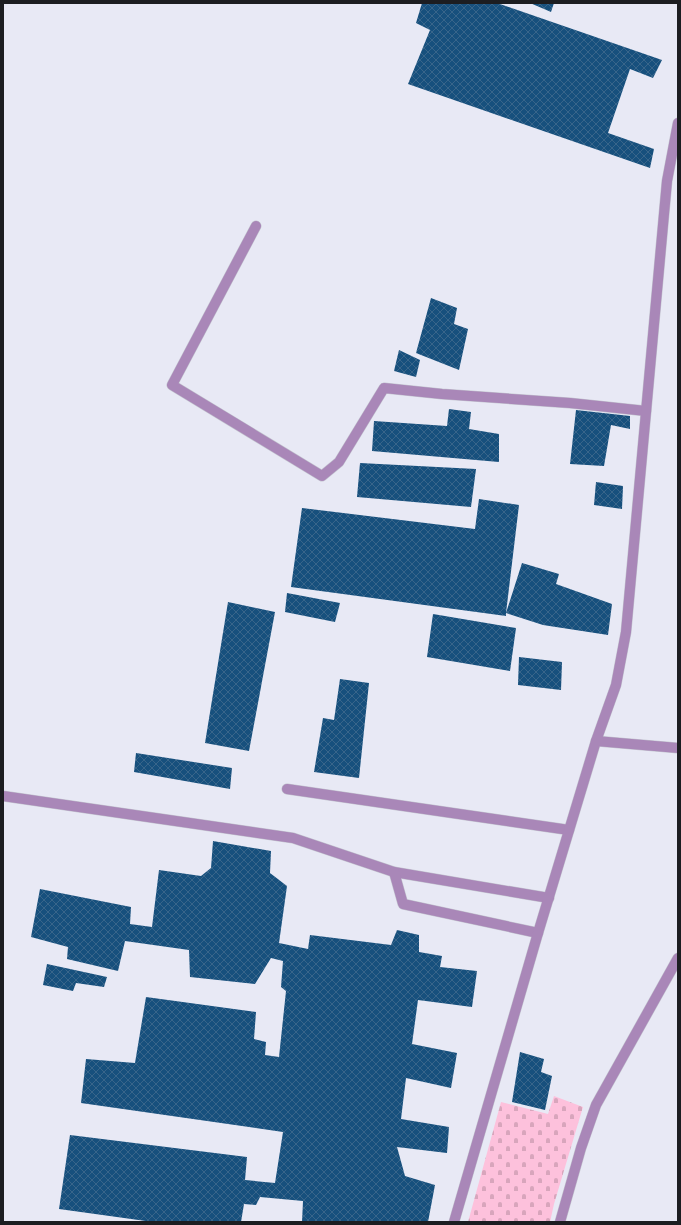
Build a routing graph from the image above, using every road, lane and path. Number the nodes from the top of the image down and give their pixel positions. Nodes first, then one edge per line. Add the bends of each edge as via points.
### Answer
1 (678, 123) edge
2 (256, 226) dead end
3 (646, 411) junction
4 (596, 741) junction
5 (678, 748) edge
6 (287, 789) dead end
7 (3, 796) edge
8 (569, 830) junction
9 (394, 872) junction
10 (548, 898) junction
11 (538, 933) junction
12 (678, 958) edge
13 (454, 1222) edge
14 (560, 1222) edge

1 - 3 street via 666,181
2 - 3 street via 172,385 322,476 339,462 384,388
3 - 4 street via 626,632 616,685
4 - 5 street
4 - 8 street
6 - 8 street
7 - 9 street via 293,838
8 - 10 street
9 - 10 street
9 - 11 street via 403,904
10 - 11 street
11 - 13 street
12 - 14 street via 596,1105

